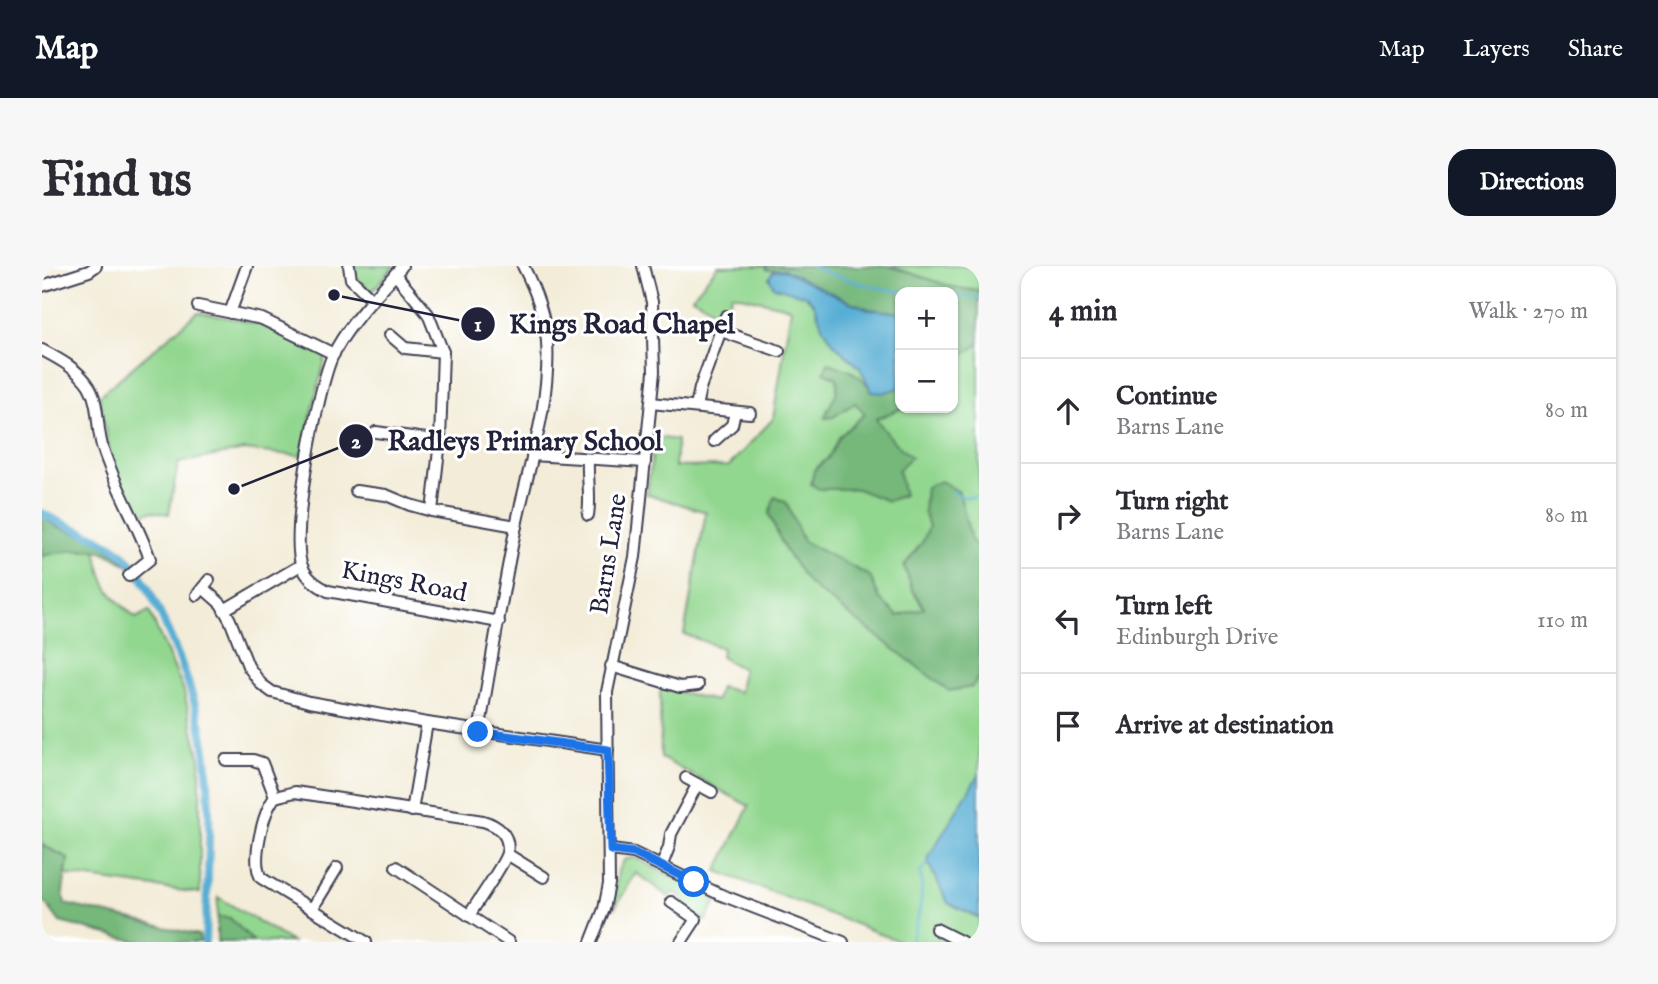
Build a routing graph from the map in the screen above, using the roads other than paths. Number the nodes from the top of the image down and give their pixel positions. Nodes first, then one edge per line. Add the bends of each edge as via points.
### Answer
1 (96, 266) edge
2 (247, 266) edge
3 (349, 266) edge
4 (523, 266) edge
5 (643, 266) edge
6 (399, 270) edge
7 (42, 286) edge
8 (373, 300) junction
9 (198, 306) dead end
10 (230, 313) junction
11 (726, 316) dead end
12 (721, 331) junction
13 (390, 335) dead end
14 (42, 350) edge
15 (779, 351) dead end
16 (443, 352) junction
17 (334, 354) junction
18 (651, 403) junction
19 (696, 407) junction
20 (735, 412) junction
21 (750, 413) dead end
22 (376, 432) dead end
23 (440, 441) junction
24 (714, 441) dead end
25 (532, 455) junction
26 (588, 459) junction
27 (645, 462) junction
28 (356, 491) dead end
29 (432, 511) junction
30 (588, 514) dead end
31 (516, 526) junction
32 (301, 565) junction
33 (129, 576) dead end
34 (203, 588) dead end
35 (224, 610) junction
36 (499, 622) junction
37 (611, 666) junction
38 (698, 685) dead end
39 (427, 723) junction
40 (478, 732) junction
41 (608, 750) junction
42 (226, 760) dead end
43 (685, 778) dead end
44 (697, 785) junction
45 (712, 792) dead end
46 (275, 797) junction
47 (412, 811) junction
48 (611, 850) junction
49 (507, 854) junction
50 (662, 865) junction
51 (396, 867) dead end
52 (337, 868) dead end
53 (545, 877) dead end
54 (671, 902) dead end
55 (312, 909) junction
56 (468, 916) junction
57 (936, 929) dead end
58 (501, 940) edge
59 (366, 942) edge
60 (591, 942) edge
61 (681, 942) edge
62 (843, 942) edge
63 (962, 942) edge

1 - 7 street
2 - 10 street
3 - 8 street via 351,279
4 - 25 street via 541,310 547,340
5 - 18 street, Barns Lane via 655,339
6 - 8 street
6 - 16 street via 428,314
8 - 17 street
9 - 10 street
10 - 17 street via 262,318
11 - 12 street
12 - 15 street via 764,341
12 - 19 street
13 - 16 street via 405,348
14 - 33 street via 83,377 91,389 102,446 150,559
16 - 23 street
17 - 32 street via 304,478 298,539
18 - 19 street
18 - 27 street, Barns Lane
19 - 20 street
20 - 21 street
20 - 24 street via 732,425
22 - 23 street
23 - 29 street
25 - 26 street
25 - 31 street
26 - 27 street
26 - 30 street
27 - 37 street, Barns Lane via 635,557
28 - 29 street via 386,495
29 - 31 street
31 - 36 street
32 - 35 street
32 - 36 street, Kings Road via 307,576 328,591
34 - 35 street
35 - 39 street via 248,666 272,692
36 - 40 street
37 - 38 street via 680,687
37 - 41 street, Barns Lane
39 - 40 street
39 - 47 street
40 - 41 street
41 - 48 street, Barns Lane
42 - 46 street via 262,763
43 - 44 street
44 - 45 street
44 - 50 street via 671,834
46 - 47 street via 295,792
46 - 55 street via 256,855 257,872
47 - 49 street via 495,824 504,834
48 - 50 street via 634,853
48 - 60 street, Barns Lane via 604,909
49 - 53 street
49 - 56 street
50 - 62 street via 719,894
51 - 56 street
52 - 55 street
54 - 61 street via 696,919
55 - 59 street
56 - 58 street
57 - 63 street

